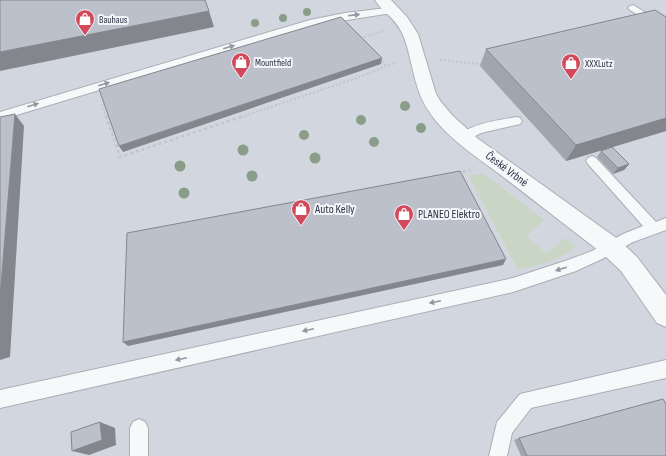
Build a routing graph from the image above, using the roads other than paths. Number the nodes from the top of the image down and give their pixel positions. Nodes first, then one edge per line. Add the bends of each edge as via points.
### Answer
1 (388, 5) edge
2 (633, 8) dead end
3 (666, 30) edge
4 (0, 116) edge
5 (516, 121) dead end
6 (464, 138) junction
7 (592, 161) dead end
8 (660, 227) edge
9 (611, 246) junction
10 (666, 316) edge
11 (666, 369) edge
12 (0, 399) edge
13 (139, 428) dead end
14 (139, 456) edge
15 (498, 456) edge

4 -> 1 lane via 313,22
1 - 6 street, České Vrbné via 401,18 412,39 424,82 437,111
2 - 3 lane
5 - 6 lane via 477,130
6 - 9 street, České Vrbné
7 - 8 lane
8 - 9 lane
9 - 10 street, České Vrbné via 629,264
9 -> 12 lane via 571,266 513,285
11 - 15 lane via 526,400 504,429
13 - 14 lane

